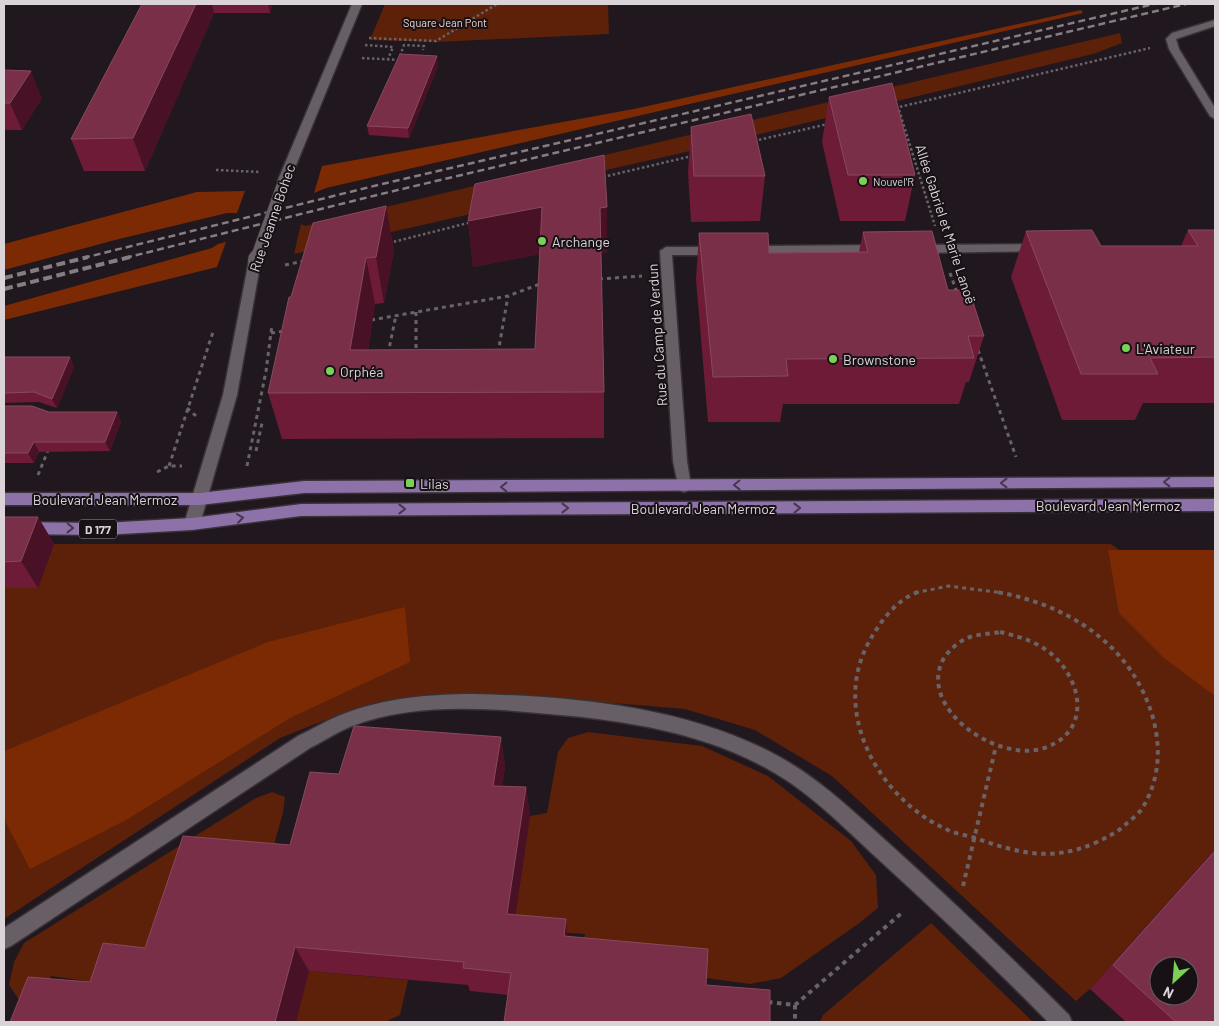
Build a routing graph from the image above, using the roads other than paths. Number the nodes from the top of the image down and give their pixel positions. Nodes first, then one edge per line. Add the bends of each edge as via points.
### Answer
1 (357, 4) edge
2 (1215, 23) edge
3 (1215, 116) edge
4 (1050, 247) edge
5 (1215, 482) edge
6 (684, 486) junction
7 (200, 499) junction
8 (6, 500) edge
9 (1215, 505) edge
10 (192, 524) junction
11 (4, 528) edge
12 (4, 939) edge
13 (1062, 1022) edge

1 - 7 street, Rue Jeanne Bohec, bridge via 284,180 255,260 230,395
2 - 3 street via 1171,39
4 - 6 street, Rue du Camp de Verdun via 666,251
5 -> 6 main road, Boulevard Jean Mermoz
6 -> 7 main road, Boulevard Jean Mermoz via 304,487
7 - 8 main road, Boulevard Jean Mermoz
7 - 10 street, Boulevard Jean Mermoz
10 -> 9 main road, Boulevard Jean Mermoz via 300,510
11 -> 10 main road, Boulevard Jean Mermoz / D 177 via 103,529
12 - 13 street via 304,742 353,718 400,707 444,702 568,707 639,718 717,738 776,764 803,781 927,892

